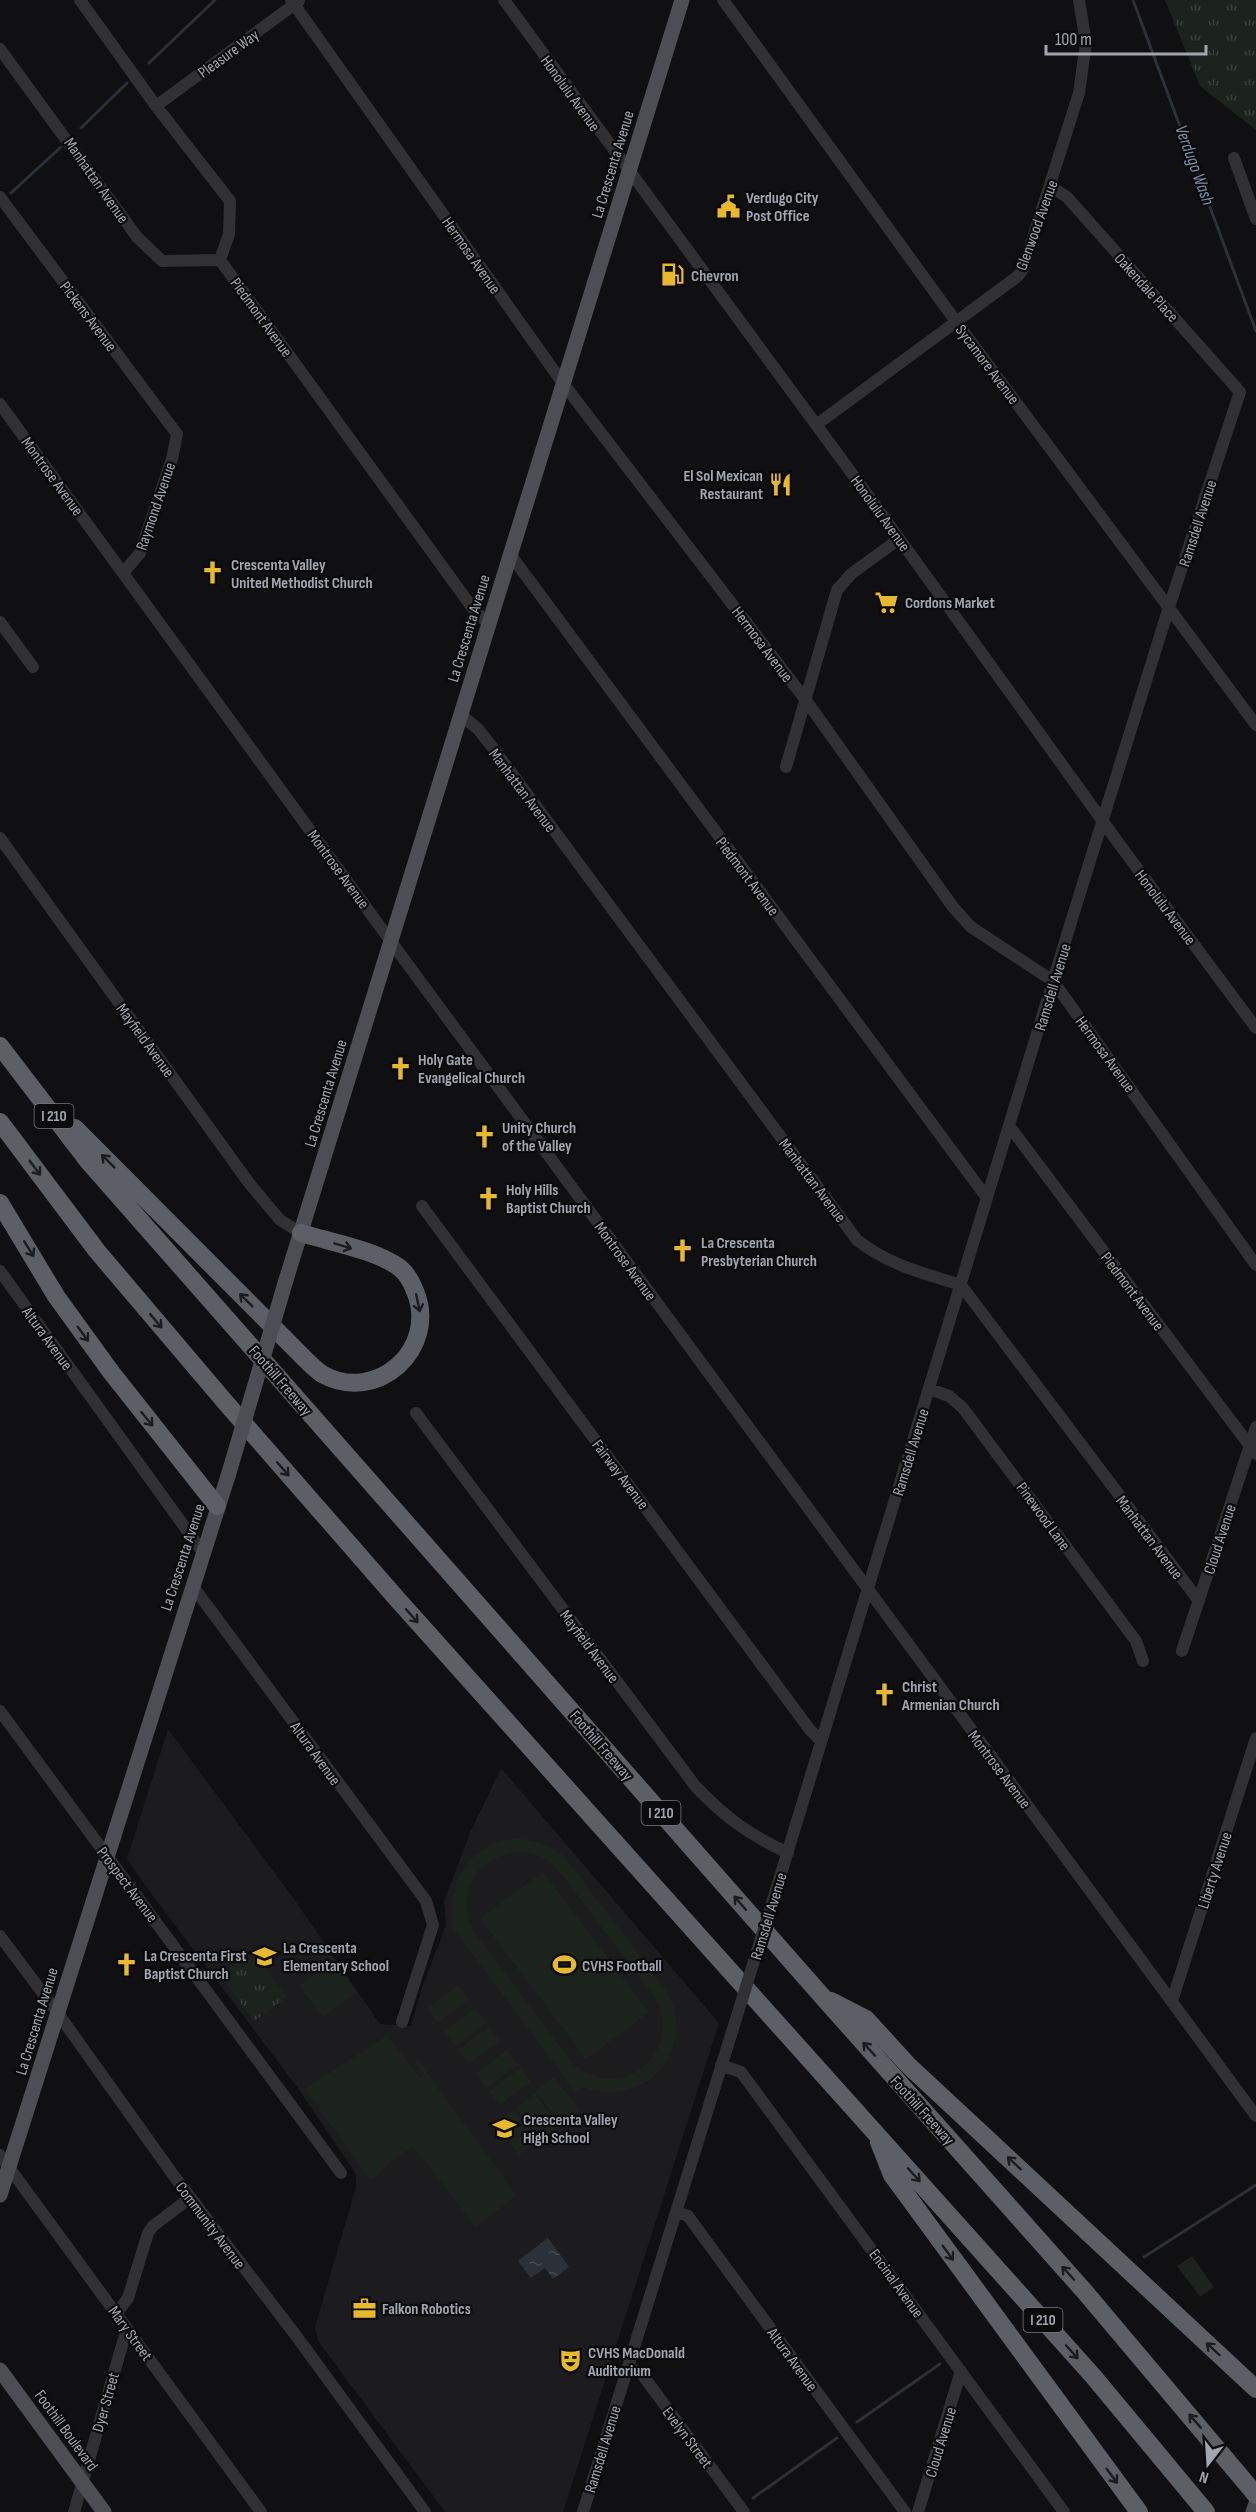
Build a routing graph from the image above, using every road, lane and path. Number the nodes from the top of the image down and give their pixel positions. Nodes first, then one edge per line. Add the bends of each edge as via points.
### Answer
1 (80, 0) edge
2 (504, 0) edge
3 (682, 0) edge
4 (723, 0) edge
5 (1078, 0) edge
6 (295, 2) edge
7 (0, 49) edge
8 (156, 106) junction
9 (1234, 158) dead end
10 (629, 172) junction
11 (1050, 186) junction
12 (0, 197) edge
13 (1256, 219) edge
14 (220, 260) junction
15 (957, 323) junction
16 (562, 382) junction
17 (1240, 392) joint
18 (0, 404) edge
19 (816, 425) junction
20 (177, 434) joint
21 (899, 539) junction
22 (510, 554) junction
23 (123, 573) junction
24 (1169, 607) junction
25 (0, 622) edge
26 (489, 624) junction
27 (33, 667) dead end
28 (805, 699) junction
29 (461, 715) junction
30 (1256, 725) edge
31 (786, 767) dead end
32 (1104, 822) junction
33 (0, 838) edge
34 (392, 943) junction
35 (1053, 981) junction
36 (1256, 1028) edge
37 (0, 1046) edge
38 (19, 1071) junction
39 (0, 1122) edge
40 (1010, 1127) junction
41 (987, 1198) junction
42 (0, 1203) edge
43 (422, 1206) dead end
44 (301, 1233) junction
45 (1256, 1265) edge
46 (0, 1271) edge
47 (961, 1285) junction
48 (928, 1389) junction
49 (416, 1413) dead end
50 (1256, 1427) edge
51 (1253, 1450) edge
52 (217, 1506) junction
53 (202, 1551) junction
54 (192, 1585) junction
55 (868, 1592) junction
56 (1199, 1601) junction
57 (1182, 1651) dead end
58 (1143, 1660) dead end
59 (0, 1712) edge
60 (1256, 1738) edge
61 (821, 1741) junction
62 (788, 1853) junction
63 (107, 1856) junction
64 (0, 1936) edge
65 (821, 1995) junction
66 (1172, 2001) junction
67 (57, 2012) junction
68 (402, 2022) dead end
69 (721, 2065) junction
70 (1256, 2116) edge
71 (875, 2132) junction
72 (4, 2161) edge
73 (341, 2173) dead end
74 (0, 2195) edge
75 (190, 2198) junction
76 (676, 2212) junction
77 (117, 2313) junction
78 (127, 2328) junction
79 (628, 2368) junction
80 (0, 2370) edge
81 (961, 2372) junction
82 (1256, 2390) edge
83 (83, 2484) junction
84 (1256, 2495) edge
85 (1256, 2504) edge
86 (74, 2512) edge
87 (104, 2512) edge
88 (261, 2512) edge
89 (425, 2512) edge
90 (583, 2512) edge
91 (744, 2512) edge
92 (905, 2512) edge
93 (918, 2512) edge
94 (1064, 2512) edge
95 (1139, 2512) edge
96 (1206, 2512) edge
97 (1253, 2512) edge

1 - 8 street, Piedmont Avenue
2 - 10 street, Honolulu Avenue
3 - 10 main road, La Crescenta Avenue
4 - 15 street, Sycamore Avenue
5 - 11 street, Glenwood Avenue via 1086,43 1084,62 1079,93
6 - 8 street, Pleasure Way
6 - 16 street, Hermosa Avenue
7 - 14 street, Manhattan Avenue via 137,237 162,261
8 - 14 street, Piedmont Avenue via 230,201 229,234
9 - 13 street
10 - 16 main road, La Crescenta Avenue
10 - 19 street, Honolulu Avenue
11 - 15 street, Glenwood Avenue via 1023,269
11 - 17 street, Oakendale Place via 1067,197
12 - 20 street, Pickens Avenue
14 - 26 street, Piedmont Avenue via 474,610
15 - 19 street, Glenwood Avenue
15 - 24 street, Sycamore Avenue
16 - 22 main road, La Crescenta Avenue
16 - 28 street, Hermosa Avenue
17 - 24 street, Ramsdell Avenue
18 - 23 street, Montrose Avenue
19 - 21 street, Honolulu Avenue
20 - 23 street, Raymond Avenue via 140,554
21 - 28 street via 851,574 837,590
21 - 32 street, Honolulu Avenue
22 - 26 main road, La Crescenta Avenue
22 - 41 street, Piedmont Avenue
23 - 34 street, Montrose Avenue
24 - 30 street, Sycamore Avenue
24 - 32 street, Ramsdell Avenue
25 - 27 street
26 - 29 main road, La Crescenta Avenue
28 - 31 street
28 - 35 street, Hermosa Avenue via 965,921
29 - 34 main road, La Crescenta Avenue
29 - 47 street, Manhattan Avenue via 478,729 857,1240 876,1255 900,1266
32 - 35 street, Ramsdell Avenue
32 - 36 street, Honolulu Avenue
33 - 44 street, Mayfield Avenue via 249,1183 280,1220
34 - 44 main road, La Crescenta Avenue
34 - 55 street, Montrose Avenue
35 - 40 street, Ramsdell Avenue
35 - 45 street, Hermosa Avenue
37 - 38 highway, Foothill Freeway / I 210
44 -> 38 highway via 384,1259 401,1269 413,1285 419,1301 419,1334 412,1350 390,1373 356,1382 321,1373
65 -> 38 highway, Foothill Freeway / I 210 via 96,1170
39 -> 71 highway, I 210 via 97,1251 226,1403
40 - 41 street, Ramsdell Avenue
40 - 51 street, Piedmont Avenue
41 - 47 street, Ramsdell Avenue
42 -> 52 highway via 69,1315
43 - 61 street, Fairway Avenue
44 - 52 main road, La Crescenta Avenue, bridge
46 - 53 street, Altura Avenue
47 - 48 street, Ramsdell Avenue
47 - 56 street, Manhattan Avenue
48 - 55 street, Ramsdell Avenue
48 - 58 street, Pinewood Lane via 949,1396 963,1408 1136,1641
49 - 62 street, Mayfield Avenue via 696,1787 744,1831
50 - 51 street, Cloud Avenue
51 - 56 street, Cloud Avenue
52 - 53 main road, La Crescenta Avenue
53 - 54 main road, La Crescenta Avenue
54 - 63 main road, La Crescenta Avenue
54 - 68 street, Altura Avenue via 426,1901 433,1925
55 - 61 street, Ramsdell Avenue
55 - 66 street, Montrose Avenue
56 - 57 street, Cloud Avenue
59 - 63 street, Prospect Avenue
60 - 66 street, Liberty Avenue
61 - 62 street, Ramsdell Avenue
62 - 69 street, Ramsdell Avenue, bridge
63 - 67 main road, La Crescenta Avenue
63 - 73 street, Prospect Avenue
64 - 67 street, Community Avenue
82 -> 65 highway via 908,2066 866,2019
84 -> 65 highway, Foothill Freeway / I 210 via 1084,2292
66 - 70 street, Montrose Avenue
67 - 72 main road, La Crescenta Avenue
67 - 75 street, Community Avenue
69 - 76 street, Ramsdell Avenue
69 - 81 street, Encinal Avenue via 741,2072
71 -> 95 highway via 892,2175
71 -> 96 highway, I 210 via 1093,2376
72 - 74 main road, La Crescenta Avenue
72 - 77 street, Mary Street
75 - 77 street via 148,2233 128,2298
75 - 89 street, Community Avenue
76 - 79 street, Ramsdell Avenue
76 - 92 street, Altura Avenue via 688,2217
77 - 78 street, Mary Street
78 - 83 street, Dyer Street
78 - 88 street, Mary Street
79 - 90 street, Ramsdell Avenue
79 - 91 street, Evelyn Street via 641,2373
80 - 83 main road, Foothill Boulevard
81 - 93 street, Cloud Avenue
81 - 94 street, Encinal Avenue
83 - 86 street, Dyer Street
83 - 87 main road, Foothill Boulevard
85 - 97 main road

